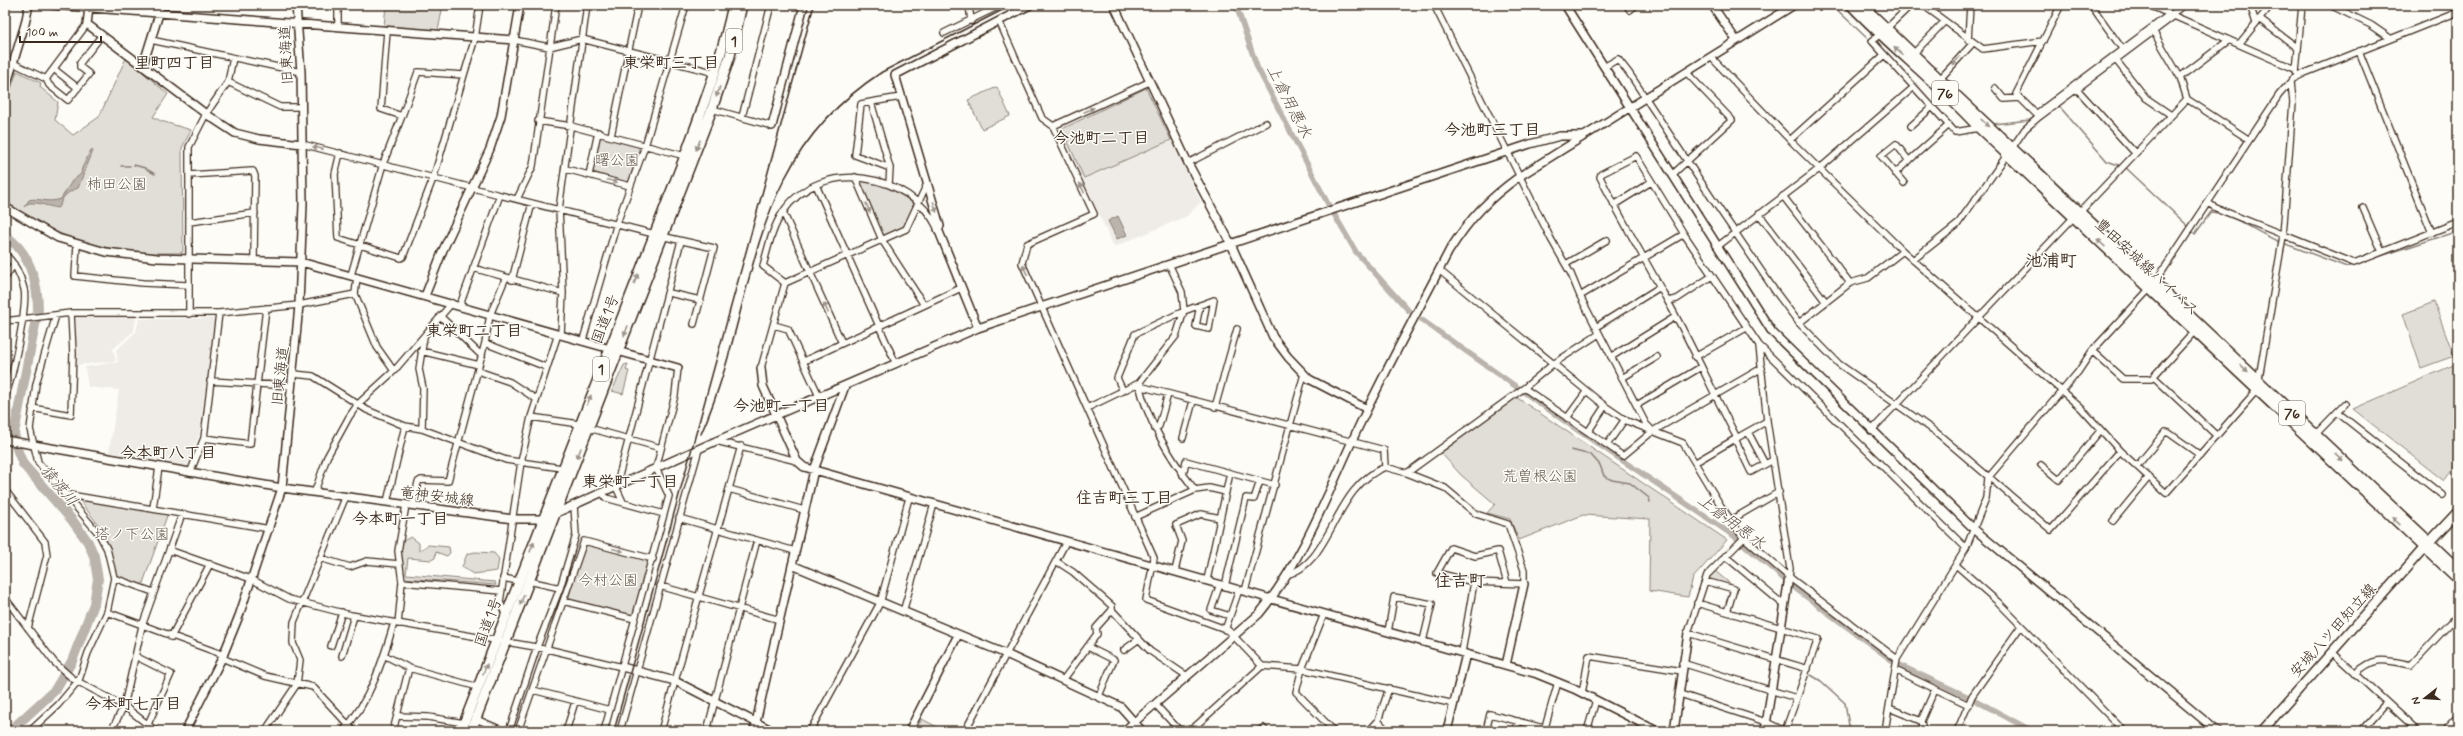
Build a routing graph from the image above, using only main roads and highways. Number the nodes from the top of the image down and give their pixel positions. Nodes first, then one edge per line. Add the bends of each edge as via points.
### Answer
1 (732, 5) edge
2 (742, 5) edge
3 (1851, 5) edge
4 (1862, 5) edge
5 (2010, 151) junction
6 (658, 235) junction
7 (2152, 286) junction
8 (2312, 437) junction
9 (2458, 512) edge
10 (2427, 545) junction
11 (2458, 569) edge
12 (2458, 579) edge
13 (462, 727) edge
14 (471, 731) edge
15 (2262, 731) edge

1 - 6 main road, 国道1号 / 1 via 726,40 716,73
2 -> 6 main road, 国道1号 / 1 via 730,56 712,109
5 -> 3 main road, 豊田安城線バイパス / 76 via 1979,128 1955,102 1879,35
4 -> 5 main road, 豊田安城線バイパス / 76
5 - 7 main road, 豊田安城線バイパス / 76
13 -> 6 main road, 国道1号 / 1 via 609,347
6 -> 14 main road, 国道1号 / 1 via 619,350
7 -> 8 main road, 豊田安城線バイパス / 76 via 2258,381
7 - 8 main road, 豊田安城線バイパス / 76 via 2257,390
8 - 10 main road, 豊田安城線バイパス / 76
9 - 10 main road
10 - 11 main road
10 - 12 main road
10 - 15 main road, 安城八ツ田知立線

